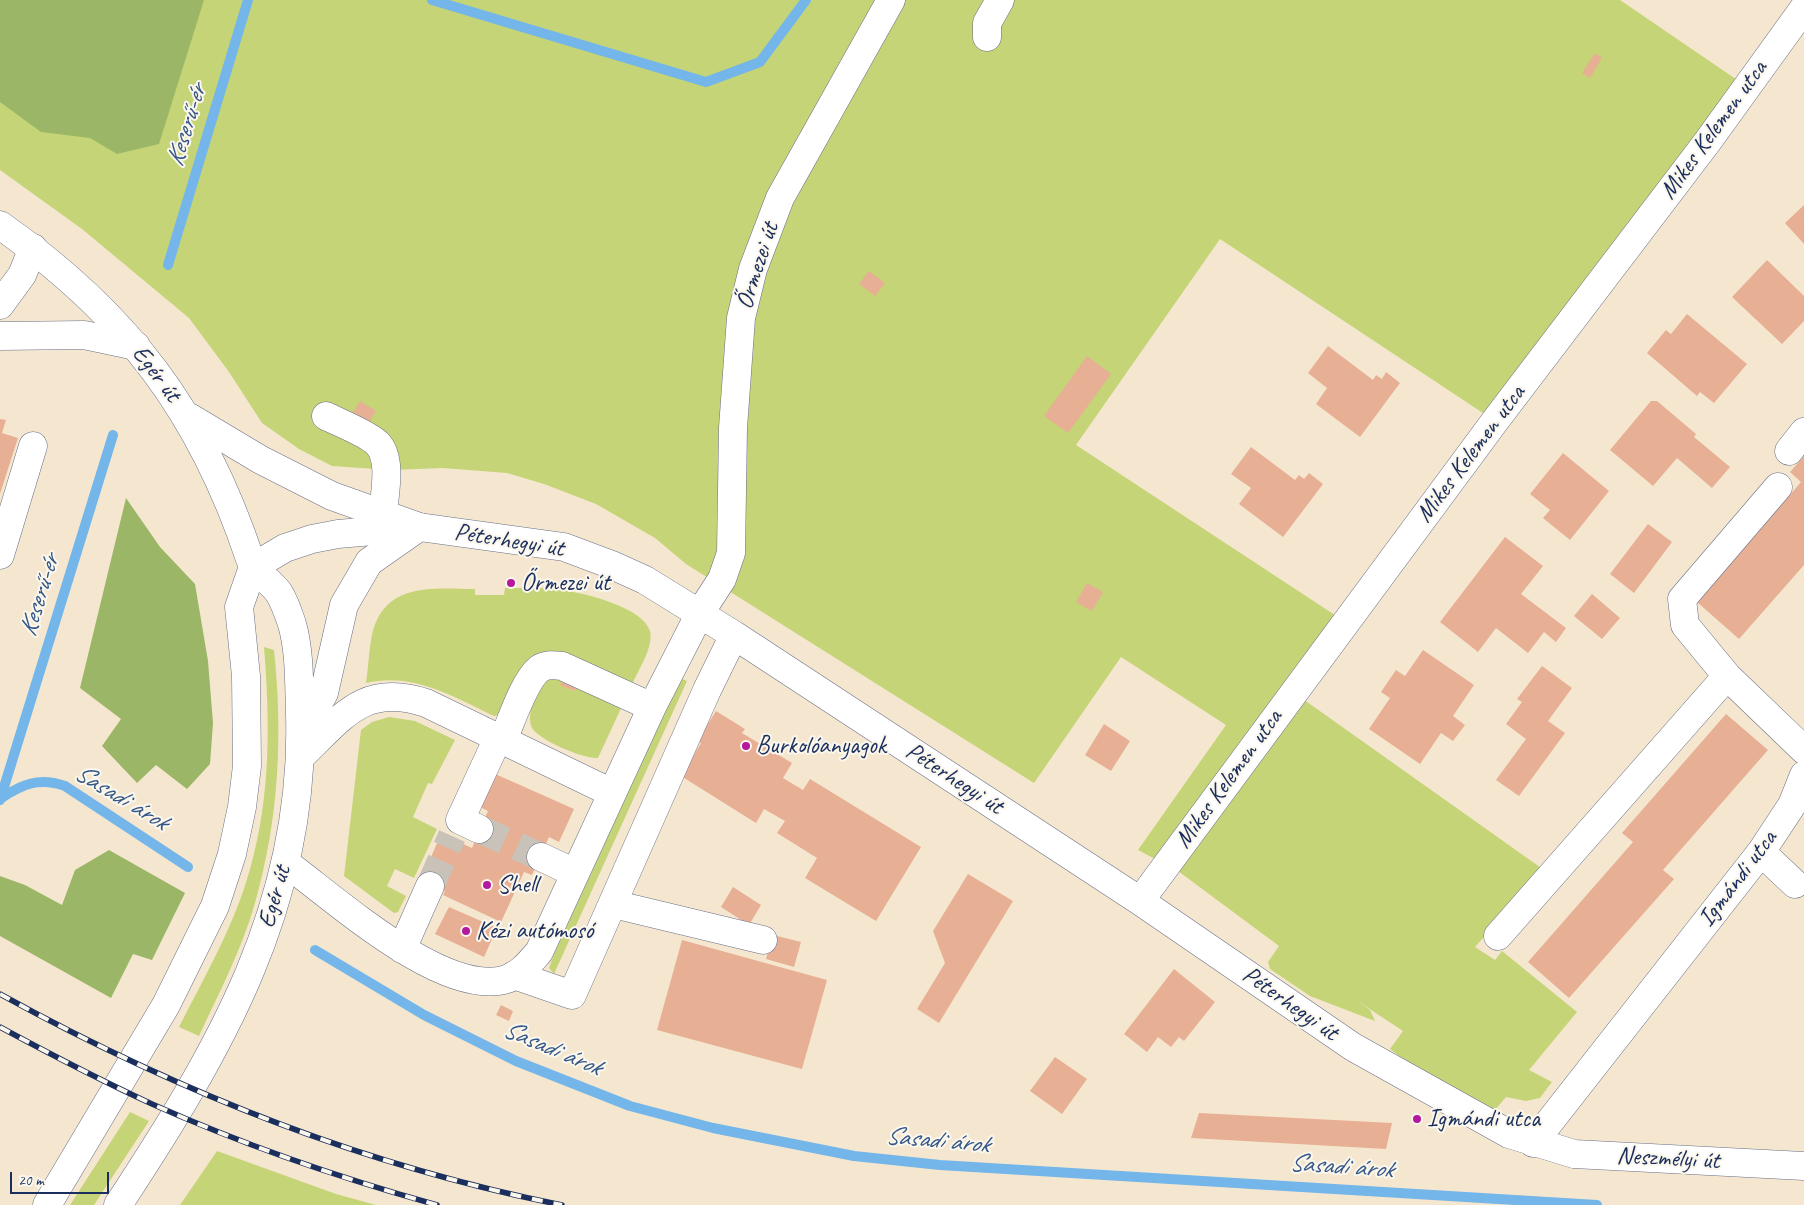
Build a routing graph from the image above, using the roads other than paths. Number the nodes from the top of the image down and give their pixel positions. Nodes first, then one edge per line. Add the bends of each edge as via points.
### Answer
1 (891, 0) edge
2 (1000, 0) edge
3 (1804, 8) edge
4 (987, 36) dead end
5 (0, 225) edge
6 (33, 248) junction
7 (0, 305) edge
8 (0, 336) edge
9 (136, 346) junction
10 (186, 415) junction
11 (326, 416) dead end
12 (33, 446) dead end
13 (1778, 487) dead end
14 (383, 515) junction
15 (419, 527) junction
16 (0, 555) edge
17 (253, 568) junction
18 (700, 613) junction
19 (734, 635) junction
20 (1727, 676) junction
21 (652, 707) junction
22 (501, 739) junction
23 (301, 747) junction
24 (1804, 750) edge
25 (1804, 774) edge
26 (612, 793) junction
27 (464, 828) tunnel mouth
28 (1761, 852) junction
29 (541, 858) tunnel mouth
30 (286, 863) junction
31 (575, 874) junction
32 (1794, 884) dead end
33 (430, 886) tunnel mouth
34 (1140, 901) junction
35 (613, 904) junction
36 (1498, 936) dead end
37 (763, 940) dead end
38 (402, 949) junction
39 (514, 976) junction
40 (1533, 1143) junction
41 (1804, 1166) edge
42 (47, 1205) edge
43 (118, 1205) edge

1 - 18 street, Őrmezei út via 780,198 753,269 741,318 733,428 731,554 722,579
2 - 4 street via 987,23
3 - 34 street, Mikes Kelemen utca
5 - 6 street, Egér út
6 - 7 street via 22,275
6 - 9 street, Egér út via 99,306
8 - 9 street via 84,335
9 - 10 street, Egér út
10 - 14 street via 310,486
10 - 17 street, Egér út via 218,475
11 - 14 street via 377,443 383,452 386,463
12 - 16 street
13 - 20 street via 1682,599 1685,625
14 - 15 street
15 - 17 street, Péterhegyi út via 312,539 285,548
15 - 18 street, Péterhegyi út via 564,547 645,580
15 - 23 street via 369,562 344,605 324,693
17 - 23 street, Egér út via 279,593 292,624 299,685
17 - 42 street via 239,608 246,676 247,766 232,854 215,906 166,1006
18 - 19 street, Péterhegyi út
18 - 21 street, Őrmezei út
19 - 34 street, Péterhegyi út
19 - 35 street
20 - 24 street
20 - 36 street
21 - 22 street via 562,666 548,665 540,668 530,681
21 - 26 street, Őrmezei út
22 - 23 street via 426,703 393,696 354,706
22 - 26 street
22 - 27 street
23 - 30 street, Egér út via 298,805
25 - 28 street, Igmándi utca via 1792,805
26 - 31 street, Őrmezei út
28 - 32 street
28 - 40 street, Igmándi utca
29 - 31 street
30 - 38 street
30 - 43 street, Egér út via 272,917 247,982 219,1040 164,1135
31 - 39 street, Őrmezei út via 539,952
33 - 38 street
34 - 40 street, Péterhegyi út via 1353,1047 1468,1113
35 - 37 street
35 - 39 street via 572,995
38 - 39 street via 466,980 488,982
40 - 41 street, Neszmélyi út via 1574,1154

